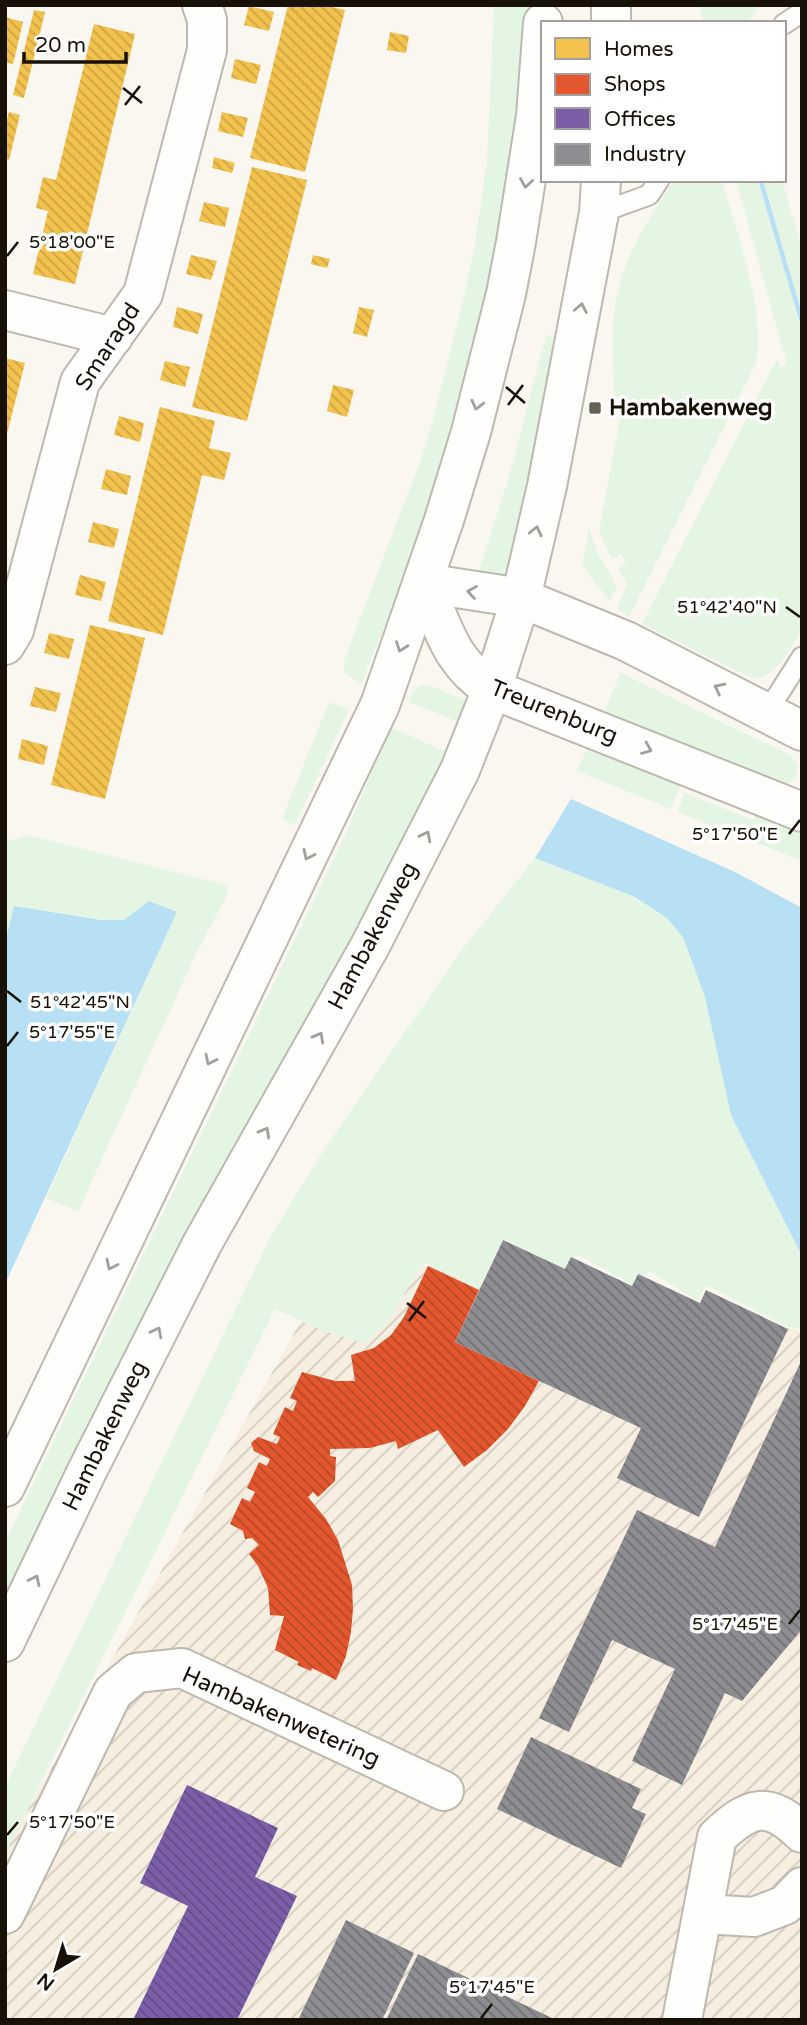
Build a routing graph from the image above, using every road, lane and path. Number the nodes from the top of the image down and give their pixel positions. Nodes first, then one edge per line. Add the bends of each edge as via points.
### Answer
1 (202, 5) edge
2 (802, 12) edge
3 (786, 23) edge
4 (541, 50) edge
5 (653, 185) edge
6 (600, 196) edge
7 (5, 310) edge
8 (113, 337) junction
9 (424, 583) junction
10 (521, 598) junction
11 (5, 645) edge
12 (802, 657) edge
13 (492, 689) junction
14 (784, 694) edge
15 (802, 731) edge
16 (802, 812) edge
17 (5, 1487) edge
18 (5, 1642) edge
19 (444, 1791) dead end
20 (802, 1833) edge
21 (802, 1887) edge
22 (5, 1914) edge
23 (703, 1914) junction
24 (682, 2020) edge

1 - 8 main road, Smaragd via 207,50 143,294
2 - 3 lane
4 -> 9 main road via 536,116 506,294 471,432
5 - 6 lane
10 -> 6 main road, Hambakenweg via 547,486
7 - 8 main road
8 - 11 main road, Smaragd via 80,382 14,630
10 -> 9 main road
9 - 13 main road, Treurenburg via 455,655 474,678
9 -> 17 main road via 380,705
10 - 13 main road, Hambakenweg
14 -> 10 main road via 626,641
12 - 14 lane
13 -> 16 main road, Treurenburg
18 -> 13 main road, Hambakenweg via 202,1244 370,946 460,769
14 - 15 main road
19 - 22 main road, Hambakenwetering via 182,1668 135,1673 113,1692
20 - 23 main road via 785,1816 760,1810 739,1817 717,1837
21 - 23 main road via 785,1905 754,1917
23 - 24 main road

